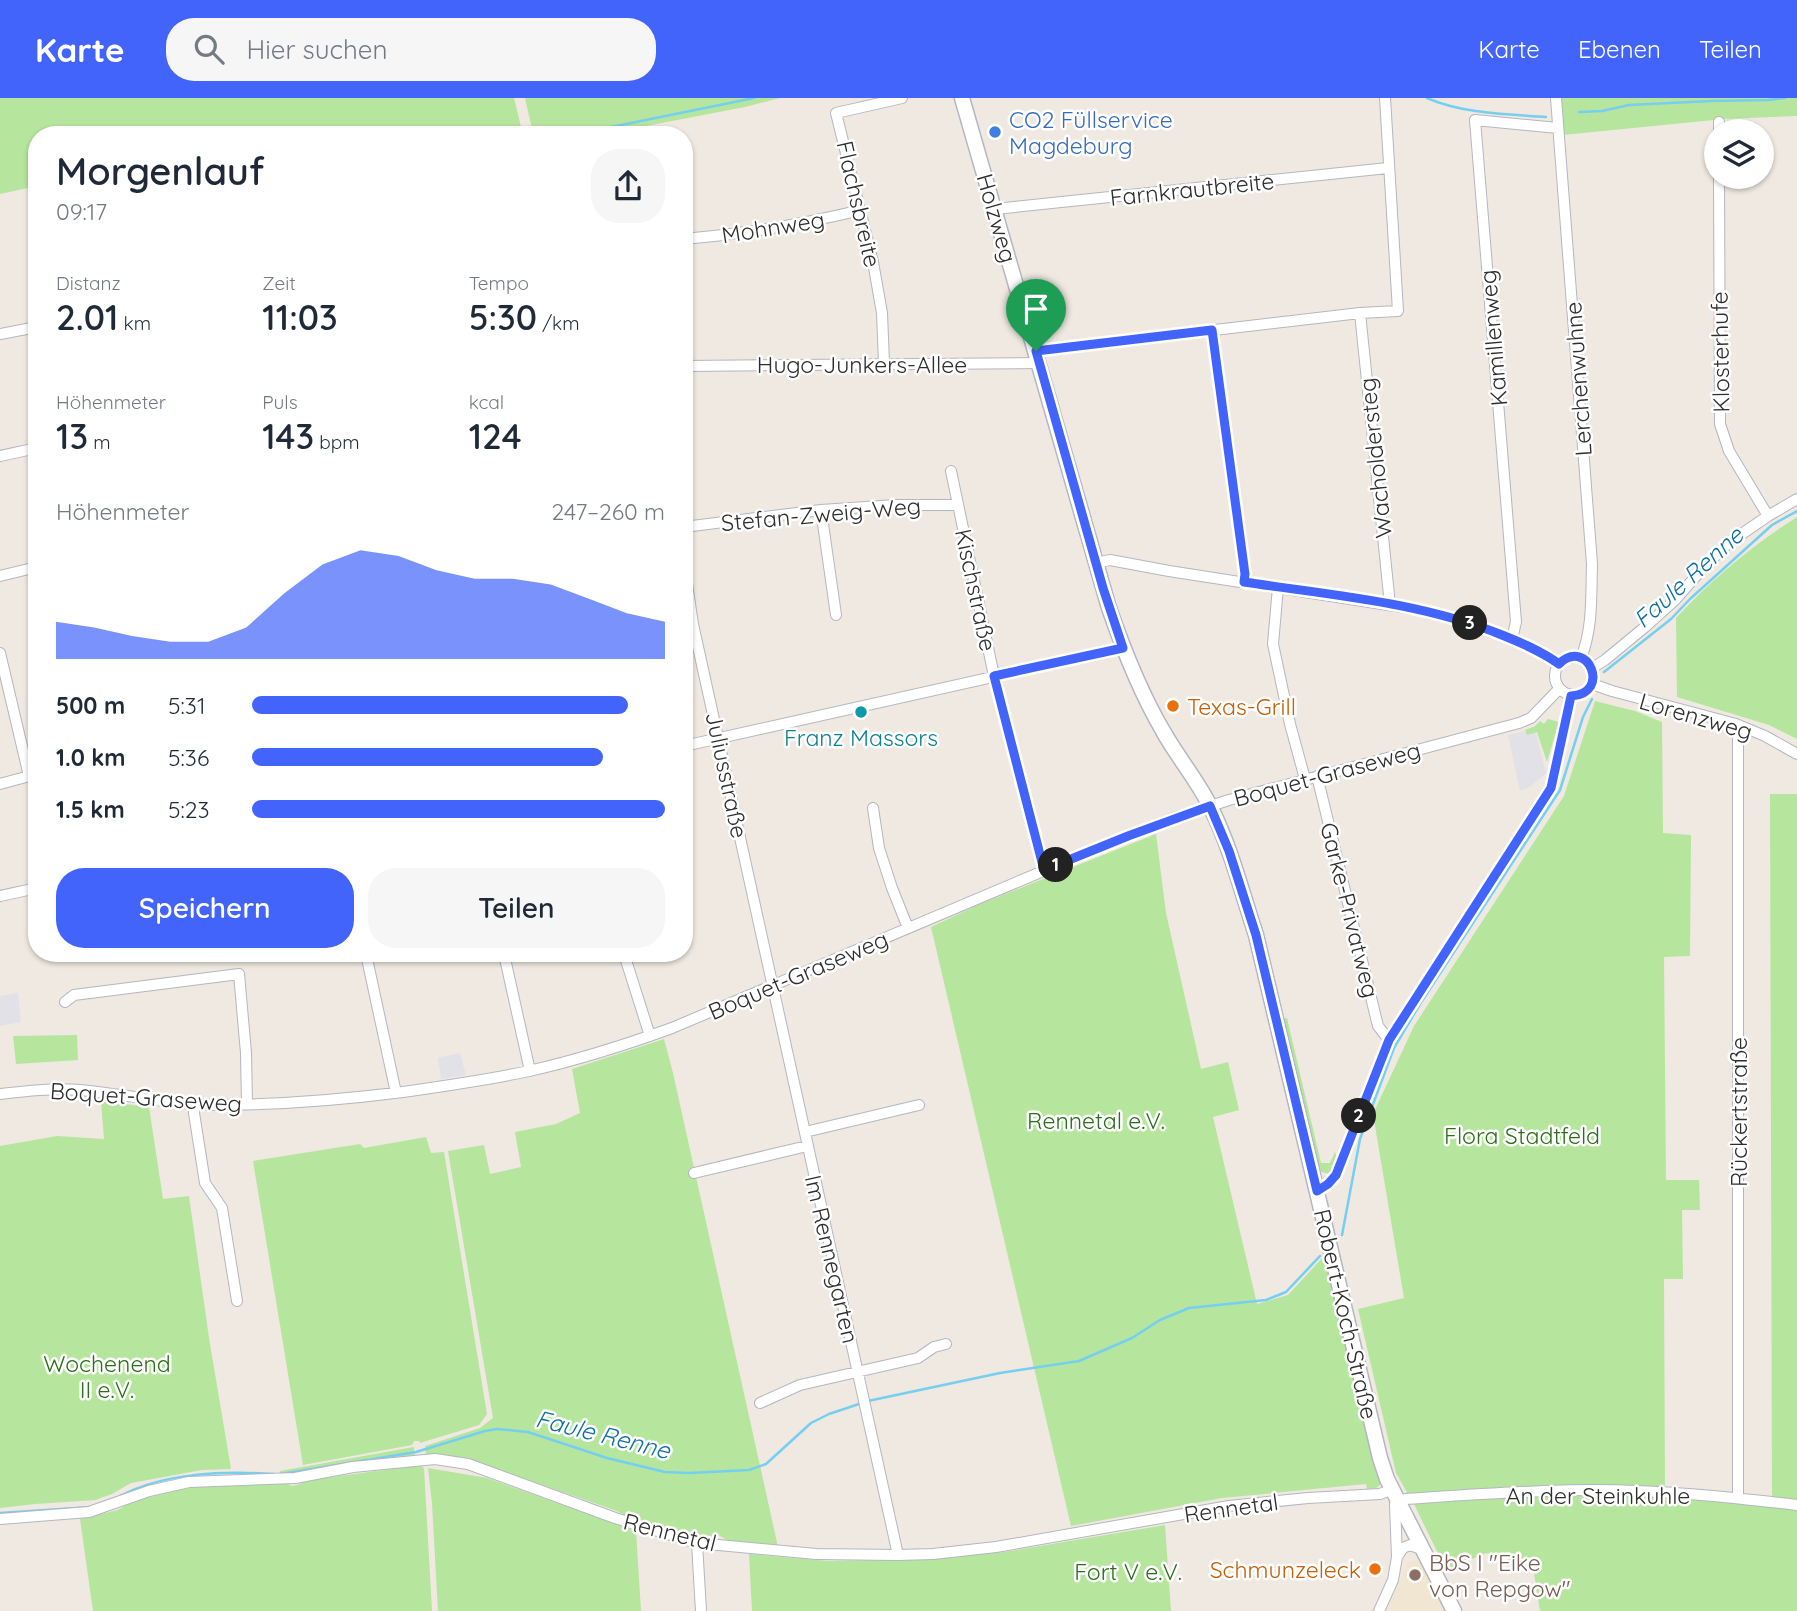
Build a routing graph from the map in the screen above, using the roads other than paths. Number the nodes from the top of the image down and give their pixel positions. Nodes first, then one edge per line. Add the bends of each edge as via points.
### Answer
1 (902, 98) edge
2 (962, 98) edge
3 (1385, 98) edge
4 (1556, 98) edge
5 (1558, 128) junction
6 (1388, 168) junction
7 (1719, 189) edge
8 (995, 209) junction
9 (861, 210) junction
10 (693, 238) edge
11 (1360, 313) junction
12 (28, 329) edge
13 (1212, 330) junction
14 (0, 334) edge
15 (1037, 357) junction
16 (884, 363) junction
17 (693, 366) edge
18 (28, 450) edge
19 (0, 456) edge
20 (951, 471) dead end
21 (1797, 499) edge
22 (958, 505) junction
23 (821, 510) junction
24 (1768, 516) junction
25 (693, 526) edge
26 (1096, 562) junction
27 (28, 569) edge
28 (0, 576) edge
29 (1244, 582) junction
30 (1278, 587) junction
31 (1388, 604) junction
32 (836, 615) dead end
33 (1512, 639) junction
34 (693, 640) edge
35 (1123, 648) junction
36 (0, 653) edge
37 (1581, 658) junction
38 (1559, 664) junction
39 (1592, 668) junction
40 (994, 676) junction
41 (1592, 684) junction
42 (1559, 689) junction
43 (1571, 696) junction
44 (1743, 727) junction
45 (719, 738) junction
46 (693, 744) edge
47 (1797, 754) edge
48 (28, 757) edge
49 (28, 776) edge
50 (1317, 776) junction
51 (1305, 779) junction
52 (0, 784) edge
53 (1210, 806) junction
54 (873, 808) dead end
55 (1044, 870) junction
56 (28, 889) edge
57 (0, 895) edge
58 (908, 928) junction
59 (368, 962) edge
60 (506, 962) edge
61 (627, 962) edge
62 (773, 986) junction
63 (65, 1002) dead end
64 (650, 1036) junction
65 (1389, 1040) junction
66 (530, 1071) junction
67 (396, 1093) junction
68 (0, 1094) edge
69 (195, 1104) junction
70 (247, 1104) junction
71 (919, 1105) dead end
72 (805, 1132) junction
73 (807, 1146) junction
74 (694, 1173) dead end
75 (1317, 1191) junction
76 (237, 1301) dead end
77 (946, 1344) dead end
78 (858, 1372) junction
79 (760, 1403) dead end
80 (1396, 1495) junction
81 (1738, 1498) junction
82 (1797, 1505) edge
83 (0, 1519) edge
84 (697, 1543) junction
85 (1424, 1550) junction
86 (898, 1555) junction
87 (1397, 1557) junction
88 (701, 1611) edge
89 (1378, 1611) edge
90 (1454, 1611) edge

1 - 9 street, Flachsbreite via 836,113
2 - 8 street, Holzweg
3 - 6 street
4 - 5 street, Lerchenwuhne
5 - 33 street, Kamillenweg via 1475,120 1516,622
5 - 37 street, Lerchenwuhne via 1592,564 1591,620
6 - 8 street, Farnkrautbreite
6 - 11 street, Hugo-Junkers-Allee via 1398,311
7 - 24 street, Klosterhufe via 1720,424 1729,452
8 - 15 street, Holzweg
9 - 10 street, Mohnweg via 763,230
9 - 16 street, Flachsbreite via 883,313
11 - 13 street, Hugo-Junkers-Allee
11 - 31 street, Wacholdersteg
12 - 14 street
13 - 15 street, Hugo-Junkers-Allee
13 - 29 street
15 - 16 street, Hugo-Junkers-Allee
15 - 26 street, Holzweg
16 - 17 street, Hugo-Junkers-Allee
18 - 19 street
20 - 22 street, Kischstraße
21 - 24 street
22 - 23 street, Stefan-Zweig-Weg
22 - 40 street, Kischstraße
23 - 25 street, Stefan-Zweig-Weg
23 - 32 street
24 - 39 street via 1730,542 1675,600
26 - 29 street via 1110,560
26 - 35 street, Holzweg
27 - 28 street
29 - 30 street
30 - 31 street
30 - 51 street via 1273,644
31 - 33 street via 1458,620
33 - 38 street
34 - 45 street, Juliusstraße
35 - 40 street
35 - 53 street, Holzweg via 1156,720
36 - 48 street
37 - 38 street via 1569,657
37 - 39 street
38 - 42 street via 1555,677
39 - 41 street
40 - 45 street
40 - 55 street, Kischstraße
41 - 43 street via 1584,693
41 - 44 street, Lorenzweg
42 - 43 street
42 - 50 street, Boquet-Graseweg via 1531,718 1519,723
43 - 65 street via 1551,788
44 - 47 street, Lorenzweg
44 - 81 street, Rückertstraße via 1738,739
45 - 46 street
45 - 62 street, Juliusstraße
49 - 52 street
50 - 51 street, Boquet-Graseweg
50 - 65 street, Garke-Privatweg via 1378,1026
51 - 53 street, Boquet-Graseweg
53 - 55 street, Boquet-Graseweg
53 - 75 street, Robert-Koch-Straße via 1256,935
54 - 58 street via 879,848
55 - 58 street, Boquet-Graseweg
56 - 57 street
58 - 62 street, Boquet-Graseweg
59 - 67 street
60 - 66 street
61 - 64 street
62 - 64 street, Boquet-Graseweg
62 - 72 street, Im Rennegarten
63 - 70 street via 74,995 239,974
64 - 66 street, Boquet-Graseweg
65 - 75 street via 1336,1175
66 - 67 street, Boquet-Graseweg
67 - 70 street, Boquet-Graseweg
68 - 69 street, Boquet-Graseweg via 75,1090
69 - 70 street, Boquet-Graseweg
69 - 76 street via 205,1183 222,1208
71 - 72 street
72 - 73 street, Im Rennegarten
73 - 74 street, Im Rennegarten
73 - 78 street, Im Rennegarten
75 - 80 street, Robert-Koch-Straße via 1380,1458
77 - 78 street, Im Rennegarten via 918,1358
78 - 79 street, Im Rennegarten via 800,1385
78 - 86 street, Im Rennegarten
80 - 81 street, An der Steinkuhle via 1405,1499 1592,1490
80 - 85 street, Robert-Koch-Straße
80 - 86 street, Rennetal via 1229,1506 978,1550
80 - 87 street
81 - 82 street, An der Steinkuhle
83 - 84 street, Rennetal via 89,1512 188,1482 295,1478 435,1459 468,1464
84 - 86 street, Rennetal via 816,1554
84 - 88 street
85 - 87 street via 1408,1546
85 - 90 street, Robert-Koch-Straße
87 - 89 street via 1393,1580

